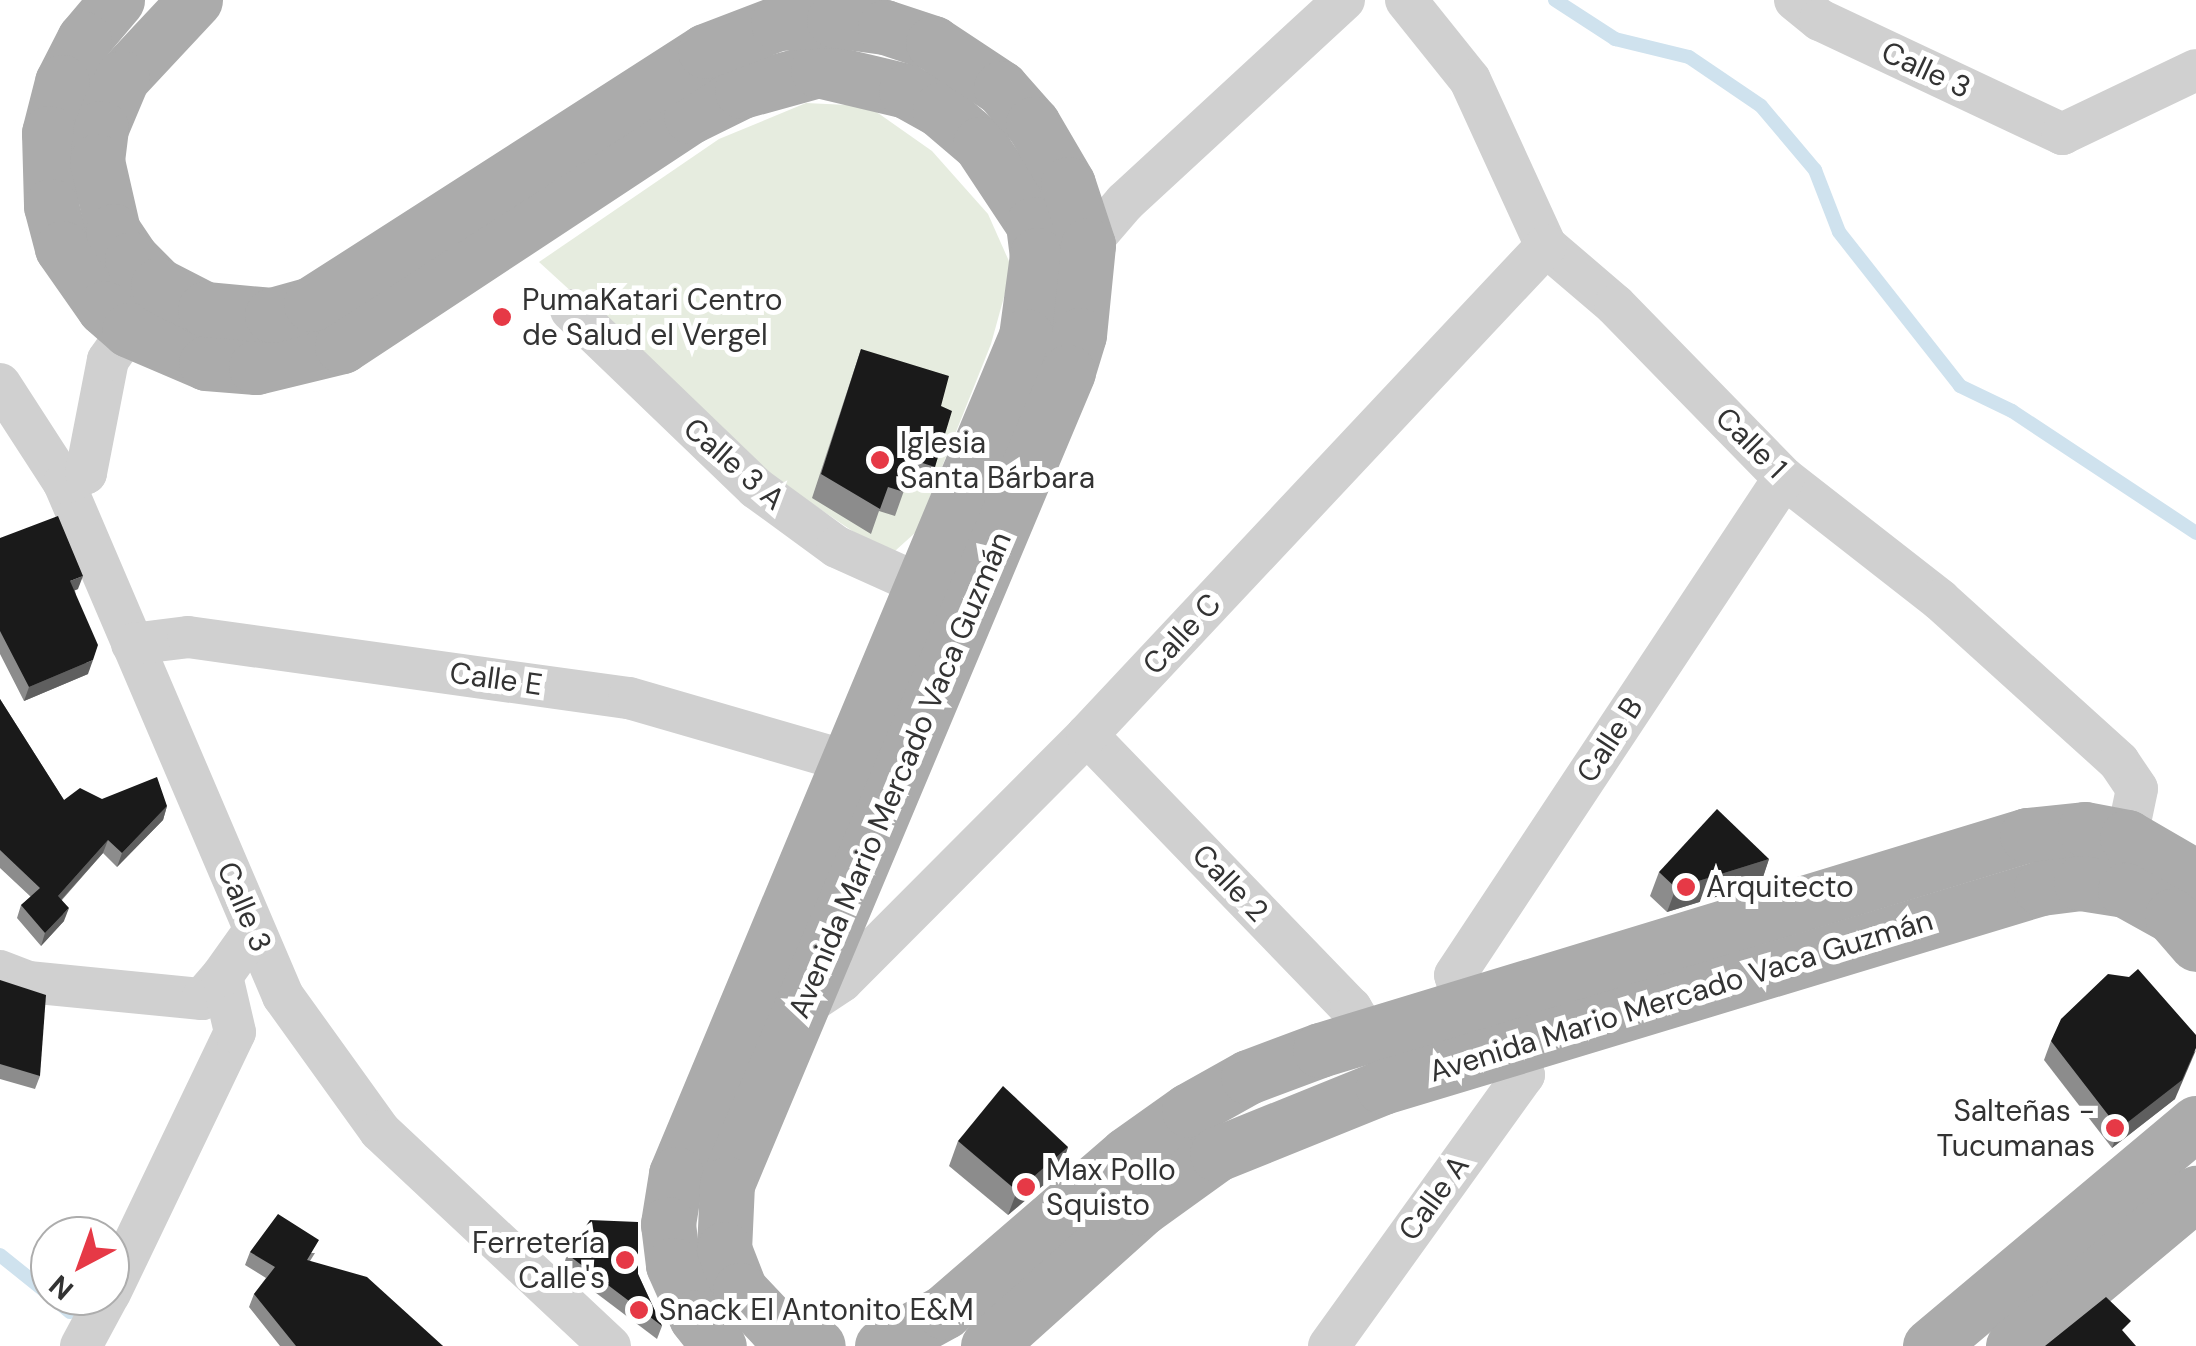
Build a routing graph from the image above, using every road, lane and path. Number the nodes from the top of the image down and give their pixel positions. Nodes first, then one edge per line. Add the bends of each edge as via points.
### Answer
1 (116, 0) edge
2 (195, 0) edge
3 (1344, 0) edge
4 (1406, 0) edge
5 (1795, 0) edge
6 (2196, 70) edge
7 (1546, 246) junction
8 (1062, 250) junction
9 (144, 307) junction
10 (570, 310) dead end
11 (0, 384) edge
12 (1784, 478) junction
13 (64, 483) junction
14 (921, 584) junction
15 (132, 644) junction
16 (1087, 736) junction
17 (876, 771) junction
18 (2126, 837) junction
19 (2196, 877) edge
20 (254, 931) junction
21 (2196, 944) edge
22 (0, 971) edge
23 (222, 976) junction
24 (779, 996) junction
25 (1464, 1008) junction
26 (1367, 1036) junction
27 (1512, 1048) junction
28 (1383, 1087) junction
29 (2196, 1123) edge
30 (2196, 1194) edge
31 (130, 1251) edge
32 (97, 1316) edge
33 (784, 1339) edge
34 (81, 1346) edge
35 (610, 1346) edge
36 (719, 1346) edge
37 (882, 1346) edge
38 (988, 1346) edge
39 (1329, 1346) edge
40 (1930, 1346) edge
41 (2013, 1346) edge

1 - 9 main road, Avenida Mario Mercado Vaca Guzmán via 84,39 62,82 49,133 49,176 62,248 82,282
2 - 9 main road, Avenida Mario Mercado Vaca Guzmán via 122,78 98,142 98,179
3 - 8 street via 1124,202
4 - 7 street, Calle 1 via 1470,80
5 - 6 street, Calle 3 via 1820,20 2062,134
7 - 12 street, Calle 1 via 1615,305
7 - 16 street, Calle C
8 - 9 main road, Avenida Mario Mercado Vaca Guzmán via 1033,224 1010,181 967,132 906,91 778,24 705,51 312,304 238,316
8 - 14 main road, Avenida Mario Mercado Vaca Guzmán
8 - 17 main road, Avenida Mario Mercado Vaca Guzmán via 1079,334 1068,372
9 - 13 street via 108,360 86,473
10 - 14 street, Calle 3 A via 756,488 837,547
11 - 13 street, Calle 3
12 - 18 street, Calle 1 via 1940,600 2118,762 2137,789
12 - 25 street, Calle B via 1456,975
13 - 15 street, Calle 3
14 - 17 main road, Avenida Mario Mercado Vaca Guzmán
15 - 17 street, Calle E via 188,637 629,698
15 - 20 street, Calle 3
16 - 24 street, Calle C via 842,981
16 - 26 street, Calle 2 via 1351,1008
17 - 24 main road, Avenida Mario Mercado Vaca Guzmán
18 - 19 main road, Avenida Mario Mercado Vaca Guzmán
18 - 25 main road, Avenida Mario Mercado Vaca Guzmán via 2084,830 2027,836
20 - 23 street
20 - 35 street, Calle 3 via 284,996 380,1132
21 - 27 main road, Avenida Mario Mercado Vaca Guzmán via 2172,916 2125,890 2081,883 2040,888
22 - 23 street via 28,982 202,999
23 - 31 street via 235,1032
24 - 33 main road, Avenida Mario Mercado Vaca Guzmán via 720,1221 732,1275
24 - 36 main road, Avenida Mario Mercado Vaca Guzmán via 676,1174 668,1224 683,1292
25 - 26 main road, Avenida Mario Mercado Vaca Guzmán
26 - 28 main road
26 - 37 main road, Avenida Mario Mercado Vaca Guzmán via 1248,1077 1190,1110 1128,1154 944,1312
27 - 28 main road, Avenida Mario Mercado Vaca Guzmán
27 - 39 street, Calle A via 1524,1075
28 - 38 main road, Avenida Mario Mercado Vaca Guzmán via 1217,1154 1142,1208
29 - 40 main road
30 - 41 main road
32 - 34 street

